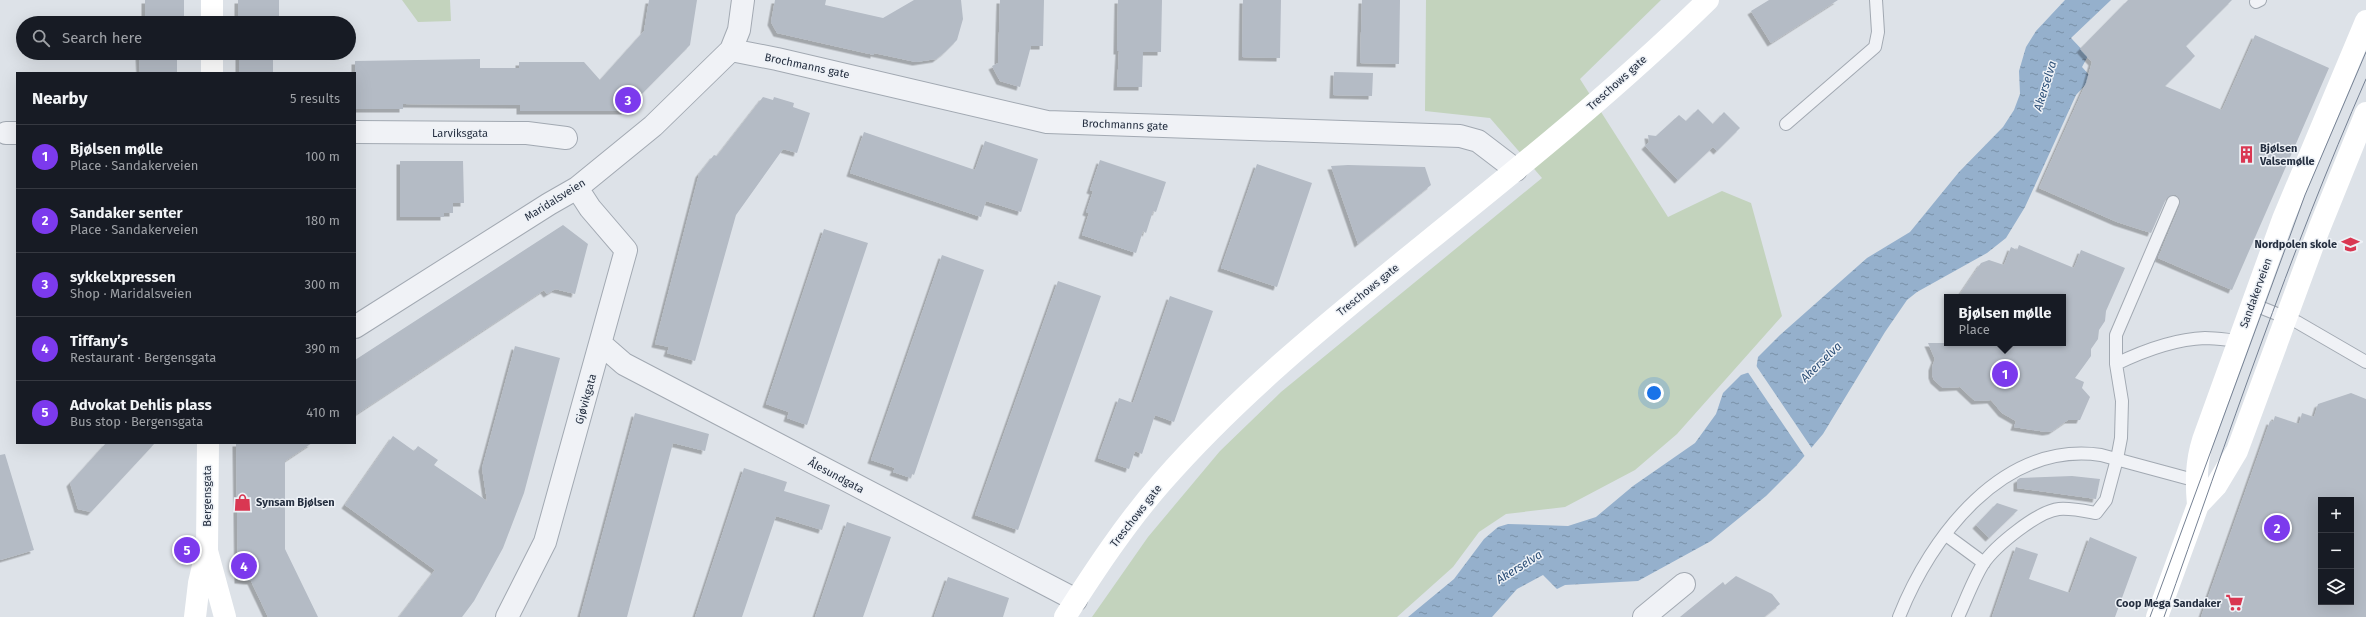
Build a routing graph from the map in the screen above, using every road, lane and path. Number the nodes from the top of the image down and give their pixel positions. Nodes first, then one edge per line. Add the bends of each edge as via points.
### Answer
1 (212, 0) edge
2 (743, 0) edge
3 (1708, 0) edge
4 (1876, 0) edge
5 (212, 16) edge
6 (2366, 22) edge
7 (731, 50) junction
8 (212, 60) edge
9 (212, 72) edge
10 (2366, 113) edge
11 (1786, 124) dead end
12 (356, 132) edge
13 (566, 138) dead end
14 (1516, 170) junction
15 (577, 188) junction
16 (2173, 202) dead end
17 (2252, 304) junction
18 (2286, 318) junction
19 (356, 326) edge
20 (2239, 341) junction
21 (601, 344) junction
22 (2366, 362) edge
23 (2116, 364) junction
24 (208, 444) edge
25 (2117, 459) junction
26 (2206, 483) junction
27 (1946, 535) junction
28 (207, 549) junction
29 (1984, 563) junction
30 (1684, 584) dead end
31 (1071, 609) edge
32 (195, 617) edge
33 (225, 617) edge
34 (507, 617) edge
35 (1644, 617) edge
36 (1899, 617) edge
37 (1958, 617) edge
38 (2157, 617) edge

1 - 5 street
2 - 7 street, Maridalsveien via 739,30
3 - 14 street, Treschows gate via 1609,92
4 - 11 lane via 1878,32 1875,47
6 - 17 street, Sandakerveien via 2286,212
7 - 14 street, Brochmanns gate via 1047,122 1460,136 1478,141
7 - 15 street, Maridalsveien via 653,126
8 - 9 street
10 - 18 street
12 - 13 street, Larviksgata via 527,133
14 - 31 street, Treschows gate via 1331,319 1242,398 1161,483 1129,522
15 - 19 street, Maridalsveien
15 - 21 street, Gjøvikgata via 590,208 626,250
16 - 23 lane via 2116,335
17 - 18 lane
17 - 20 street, Sandakerveien
18 - 22 lane via 2340,345
18 - 26 street via 2237,451
20 - 23 lane via 2204,338 2172,343 2136,354
20 - 26 street, Sandakerveien via 2199,453
21 - 31 street, Ålesundgata via 624,364
21 - 34 street, Gjøvikgata via 545,542
23 - 25 lane via 2122,401
24 - 28 street, Bergensgata
25 - 26 lane
25 - 27 lane via 2085,452 2063,453 2020,467 1974,501
25 - 29 lane via 2106,500 2096,513 2060,509 2044,513 2007,540
26 - 38 street
27 - 29 lane
27 - 36 lane via 1924,568
28 - 32 street, Bergensgata
28 - 33 street, Bergensgata
29 - 37 lane
30 - 35 street

